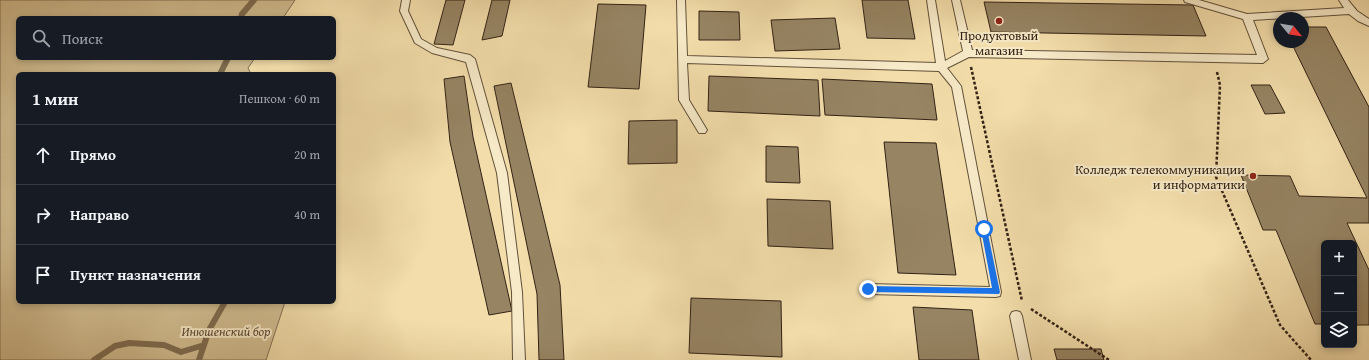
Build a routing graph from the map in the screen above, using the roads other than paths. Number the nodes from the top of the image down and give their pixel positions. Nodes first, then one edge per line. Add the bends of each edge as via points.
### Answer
1 (406, 0) edge
2 (681, 0) edge
3 (931, 0) edge
4 (956, 0) edge
5 (1188, 0) edge
6 (1343, 0) edge
7 (1351, 11) junction
8 (1247, 17) junction
9 (1369, 23) edge
10 (968, 53) junction
11 (683, 59) junction
12 (942, 67) junction
13 (702, 130) dead end
14 (868, 289) dead end
15 (1016, 316) road end
16 (519, 360) edge
17 (1025, 360) edge

1 - 16 lane via 404,11 418,41 435,51 470,58 502,173 517,292
2 - 11 lane
3 - 12 lane
4 - 10 lane
5 - 8 lane
6 - 7 lane
7 - 8 lane
7 - 9 lane
8 - 10 lane via 1263,58
10 - 12 lane
11 - 12 lane
11 - 13 lane via 684,100
12 - 14 lane via 956,86 996,292
15 - 17 lane

